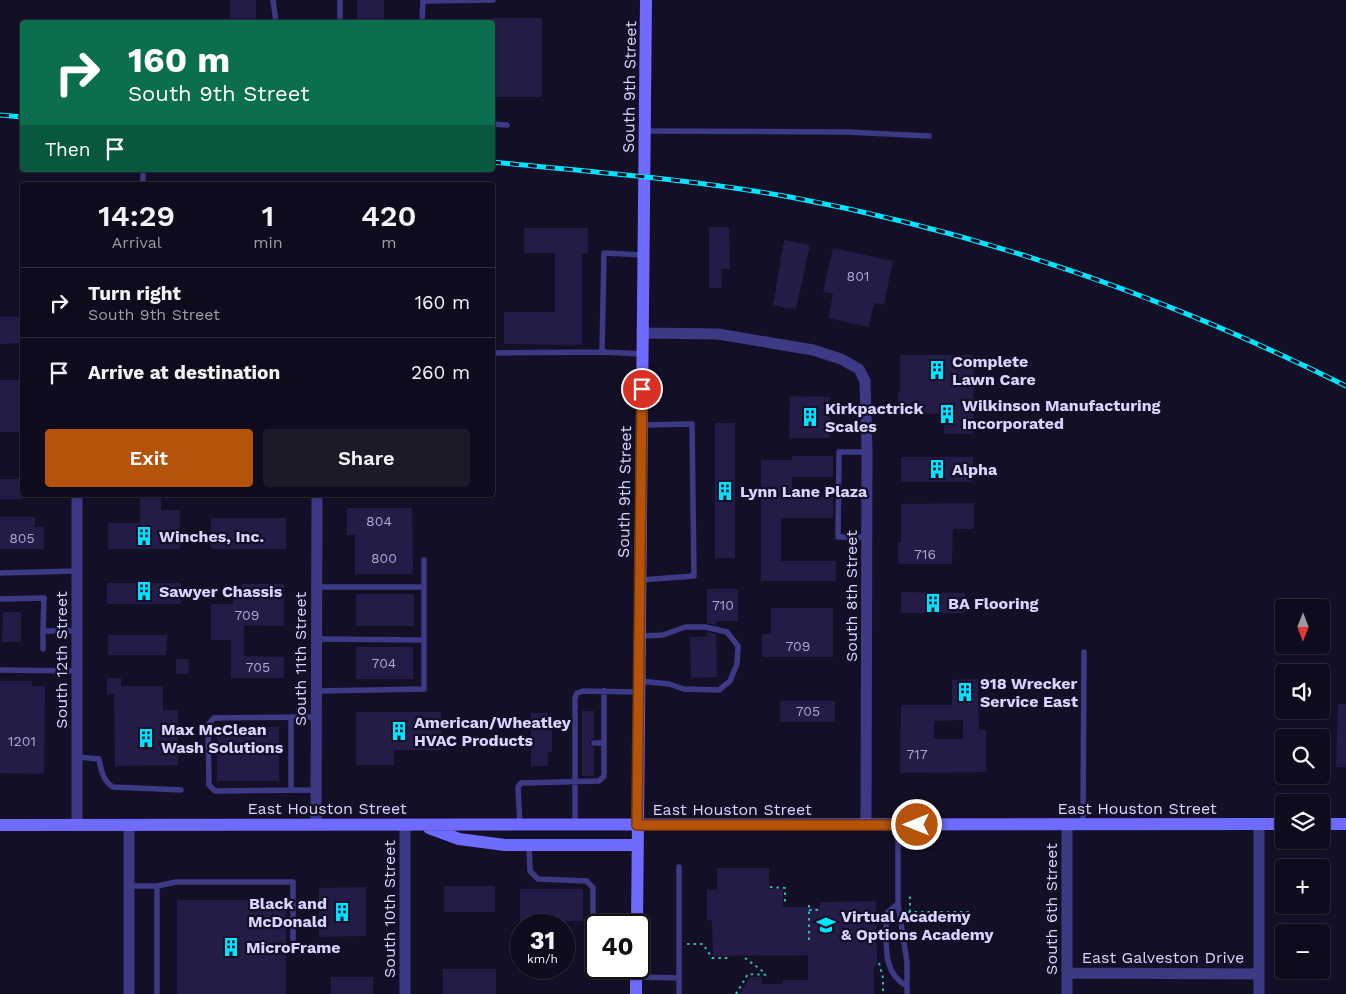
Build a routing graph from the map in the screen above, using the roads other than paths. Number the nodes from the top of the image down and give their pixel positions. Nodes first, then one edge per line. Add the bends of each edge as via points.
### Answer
1 (273, 0) edge
2 (340, 0) edge
3 (423, 0) edge
4 (493, 0) edge
5 (646, 0) edge
6 (276, 20) edge
7 (340, 20) edge
8 (422, 20) edge
9 (495, 124) edge
10 (507, 125) dead end
11 (645, 131) junction
12 (929, 136) dead end
13 (143, 173) dead end
14 (143, 182) edge
15 (644, 254) junction
16 (642, 333) junction
17 (495, 352) edge
18 (602, 352) junction
19 (642, 354) junction
20 (641, 425) junction
21 (867, 452) junction
22 (77, 497) edge
23 (317, 497) edge
24 (867, 537) junction
25 (424, 560) dead end
26 (77, 571) junction
27 (0, 573) edge
28 (640, 580) junction
29 (317, 587) junction
30 (424, 587) junction
31 (0, 599) edge
32 (43, 631) junction
33 (77, 631) junction
34 (639, 636) junction
35 (317, 639) junction
36 (424, 640) junction
37 (43, 649) dead end
38 (1084, 652) dead end
39 (0, 670) edge
40 (78, 671) junction
41 (639, 686) junction
42 (317, 691) junction
43 (604, 691) junction
44 (291, 717) junction
45 (316, 717) junction
46 (594, 743) dead end
47 (604, 743) junction
48 (78, 757) junction
49 (575, 781) junction
50 (181, 790) dead end
51 (291, 790) junction
52 (316, 790) junction
53 (77, 824) junction
54 (316, 824) junction
55 (1067, 824) junction
56 (1083, 824) junction
57 (1259, 824) junction
58 (1275, 824) edge
59 (1330, 824) edge
60 (1346, 824) edge
61 (0, 825) edge
62 (129, 825) junction
63 (405, 825) junction
64 (422, 825) junction
65 (520, 825) junction
66 (575, 825) junction
67 (637, 825) junction
68 (866, 825) junction
69 (898, 825) junction
70 (529, 845) junction
71 (637, 845) junction
72 (679, 867) dead end
73 (129, 886) junction
74 (156, 886) junction
75 (898, 904) junction
76 (593, 914) edge
77 (637, 914) edge
78 (293, 943) dead end
79 (1067, 973) junction
80 (650, 974) edge
81 (1259, 974) junction
82 (679, 978) junction
83 (636, 979) edge
84 (907, 986) junction
85 (129, 994) edge
86 (157, 994) edge
87 (405, 994) edge
88 (636, 994) edge
89 (679, 994) edge
90 (907, 994) edge
91 (1067, 994) edge
92 (1259, 994) edge

1 - 6 lane
2 - 7 lane
3 - 4 lane
3 - 8 lane
5 - 11 street, South 9th Street
9 - 10 lane
11 - 12 lane via 857,132
11 - 15 street, South 9th Street
13 - 14 lane
15 - 16 street, South 9th Street
15 - 18 lane via 604,253
16 - 19 street, South 9th Street
16 - 21 street, South 8th Street via 718,334 776,343 831,355 859,369 867,390
17 - 18 lane
18 - 19 lane
19 - 20 street, South 9th Street
20 - 28 street, South 9th Street
20 - 28 lane via 692,424 694,576
21 - 24 street, South 8th Street
21 - 24 lane via 839,452 838,537
22 - 26 street, South 12th Street
23 - 29 street, South 11th Street
24 - 68 street, South 8th Street
25 - 30 lane
26 - 27 lane
26 - 33 street, South 12th Street
28 - 34 street, South 9th Street
29 - 30 lane
29 - 35 street, South 11th Street
30 - 36 lane
31 - 32 lane via 44,598
32 - 33 lane
32 - 37 lane
33 - 40 street, South 12th Street
34 - 41 street, South 9th Street
34 - 41 lane via 663,634 685,627 705,627 727,632 738,646 737,664 730,681 719,690 684,689 669,684
35 - 36 lane
35 - 42 street, South 11th Street
36 - 42 lane via 424,689
38 - 56 lane
39 - 40 lane
40 - 48 street, South 12th Street
41 - 43 lane
41 - 67 street, South 9th Street
42 - 45 street, South 11th Street
43 - 47 lane
43 - 49 lane via 577,693 575,698 579,744
44 - 45 lane
44 - 51 lane
44 - 51 lane via 214,718 208,724 210,785 215,791
45 - 52 street, South 11th Street
46 - 47 lane
47 - 49 lane via 603,779
48 - 50 lane via 99,759 101,772 114,788
48 - 53 street, South 12th Street
49 - 65 lane via 521,783 518,787
49 - 66 lane
51 - 52 lane
52 - 54 street, South 11th Street
53 - 61 street, East Houston Street
53 - 62 street, East Houston Street
54 - 62 street, East Houston Street
54 - 63 street, East Houston Street
55 - 56 street, East Houston Street
55 - 69 street, East Houston Street
55 - 79 street, South 6th Street
56 - 57 street, East Houston Street
57 - 58 street, East Houston Street
57 - 81 street
59 - 60 street
62 - 73 street
63 - 64 street, East Houston Street
63 - 87 street, South 10th Street
64 - 65 street, East Houston Street
64 - 70 street via 459,839
65 - 66 street, East Houston Street
66 - 67 street, East Houston Street
67 - 68 street, East Houston Street
67 - 71 street, South 9th Street
68 - 69 street, East Houston Street
69 - 75 lane
70 - 71 street
70 - 76 lane via 530,871 538,879 587,881 593,888
71 - 77 street, South 9th Street
72 - 82 lane
73 - 74 lane
73 - 85 street
74 - 78 lane via 176,882 293,882
74 - 86 lane
75 - 84 lane via 906,948
75 - 84 lane via 886,917 887,964 899,982
79 - 81 street, East Galveston Drive
79 - 91 street, South 6th Street
80 - 82 lane
81 - 92 street
82 - 89 lane
83 - 88 street
84 - 90 lane

